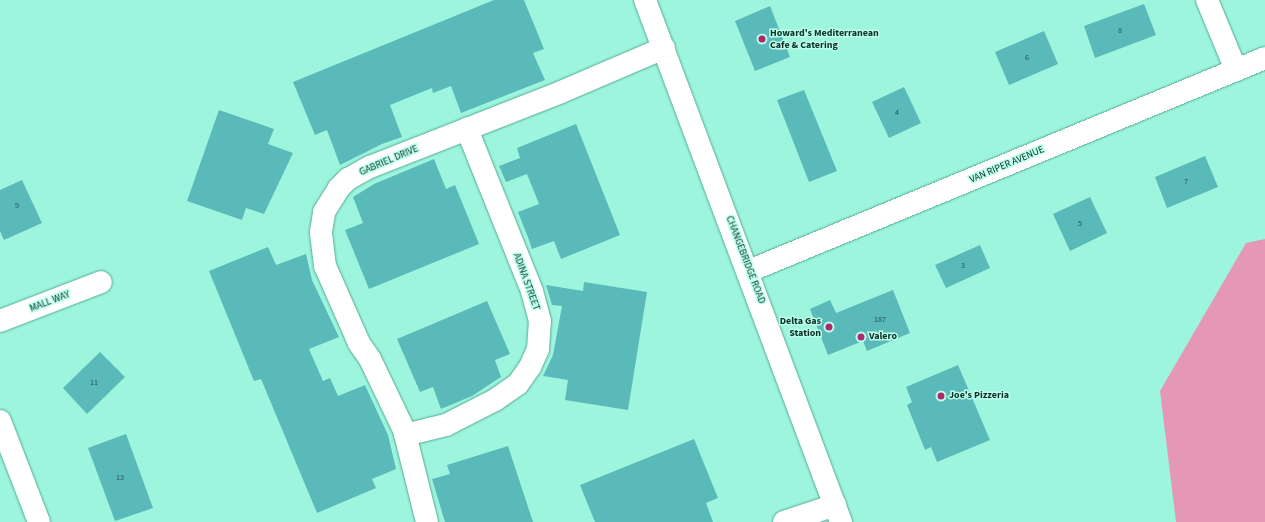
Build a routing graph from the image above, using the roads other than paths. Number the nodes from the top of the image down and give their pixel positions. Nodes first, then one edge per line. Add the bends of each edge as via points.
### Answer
1 (645, 0) edge
2 (1207, 0) edge
3 (664, 48) junction
4 (1265, 58) edge
5 (1236, 70) junction
6 (467, 129) junction
7 (749, 271) junction
8 (101, 282) dead end
9 (0, 321) edge
10 (0, 422) edge
11 (405, 435) junction
12 (838, 514) edge
13 (39, 522) edge
14 (427, 522) edge
15 (784, 522) edge

1 - 3 street, CHANGEBRIDGE ROAD
2 - 5 street
3 - 6 street, GABRIEL DRIVE
3 - 7 street, CHANGEBRIDGE ROAD
4 - 5 street, VAN RIPER AVENUE
5 - 7 street, VAN RIPER AVENUE
6 - 11 street, ADINA STREET via 532,292 540,321 538,349 518,384 496,400 446,425
6 - 11 street, GABRIEL DRIVE via 370,167 348,179 338,188 324,212 321,232 325,266 359,343 370,359
7 - 12 street, CHANGEBRIDGE ROAD
8 - 9 street, MALL WAY
10 - 13 street
11 - 14 street, GABRIEL DRIVE
12 - 15 street

